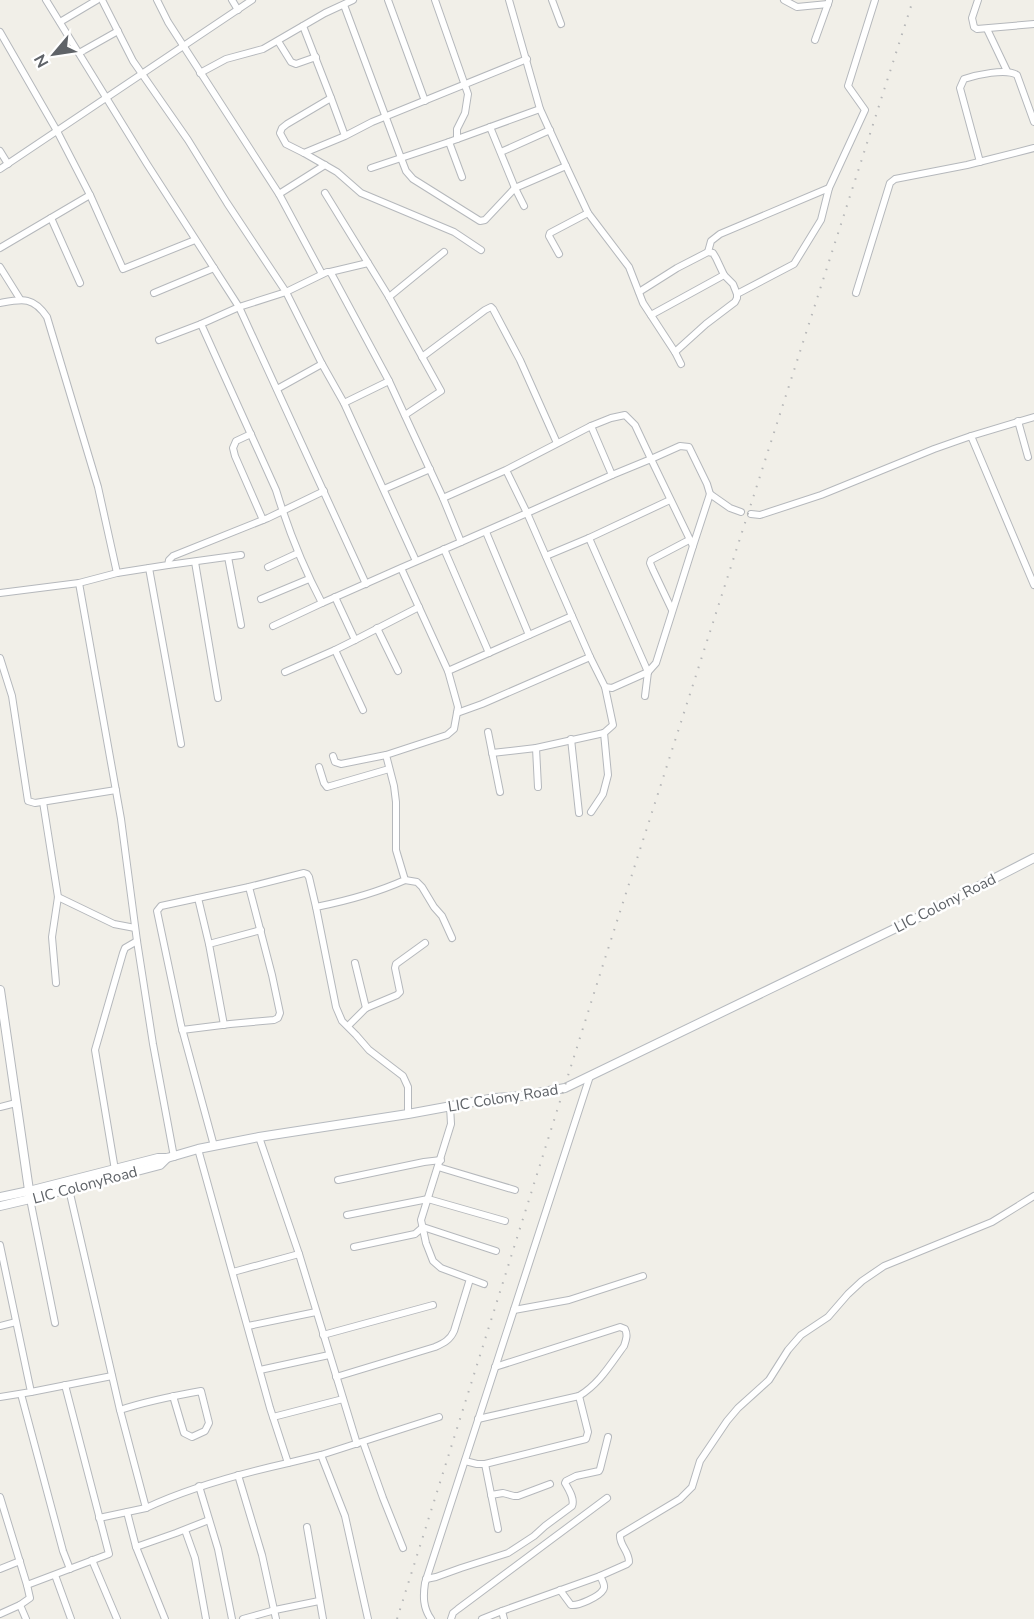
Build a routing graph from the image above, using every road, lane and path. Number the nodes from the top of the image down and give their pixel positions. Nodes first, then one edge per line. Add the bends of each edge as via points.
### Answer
1 (46, 0) edge
2 (97, 0) edge
3 (102, 0) edge
4 (157, 0) edge
5 (232, 0) edge
6 (252, 0) edge
7 (353, 0) edge
8 (388, 0) edge
9 (435, 0) edge
10 (509, 0) edge
11 (552, 0) edge
12 (784, 0) edge
13 (875, 0) edge
14 (978, 0) edge
15 (828, 2) edge
16 (344, 4) junction
17 (238, 10) junction
18 (60, 22) junction
19 (561, 24) dead end
20 (1034, 24) edge
21 (303, 26) junction
22 (987, 29) junction
23 (118, 31) junction
24 (0, 32) edge
25 (278, 40) junction
26 (815, 40) dead end
27 (184, 47) junction
28 (79, 53) junction
29 (316, 57) junction
30 (527, 59) junction
31 (1007, 71) junction
32 (200, 73) junction
33 (142, 74) junction
34 (466, 84) junction
35 (107, 98) junction
36 (331, 98) junction
37 (425, 101) junction
38 (540, 109) junction
39 (386, 117) junction
40 (1034, 122) edge
41 (490, 127) junction
42 (550, 130) junction
43 (57, 131) junction
44 (345, 136) junction
45 (458, 139) junction
46 (449, 142) junction
47 (1034, 148) edge
48 (0, 151) edge
49 (501, 152) junction
50 (304, 153) junction
51 (401, 158) junction
52 (980, 162) junction
53 (8, 164) junction
54 (325, 165) junction
55 (566, 166) junction
56 (371, 168) dead end
57 (0, 169) edge
58 (462, 177) dead end
59 (515, 188) junction
60 (829, 188) junction
61 (325, 193) dead end
62 (279, 194) junction
63 (90, 195) junction
64 (524, 206) dead end
65 (588, 213) junction
66 (51, 218) junction
67 (195, 240) junction
68 (0, 248) edge
69 (481, 250) dead end
70 (444, 252) dead end
71 (708, 252) junction
72 (559, 254) dead end
73 (368, 263) junction
74 (0, 267) edge
75 (213, 268) junction
76 (330, 272) junction
77 (322, 274) junction
78 (723, 275) junction
79 (80, 283) dead end
80 (286, 292) junction
81 (639, 292) junction
82 (154, 293) dead end
83 (856, 293) dead end
84 (737, 294) junction
85 (389, 297) junction
86 (20, 299) junction
87 (0, 303) edge
88 (239, 307) junction
89 (651, 315) junction
90 (201, 324) junction
91 (159, 340) dead end
92 (675, 352) junction
93 (422, 357) junction
94 (322, 364) junction
95 (681, 364) dead end
96 (389, 381) junction
97 (278, 389) junction
98 (344, 403) junction
99 (405, 415) junction
100 (1034, 417) edge
101 (1018, 422) junction
102 (591, 426) junction
103 (251, 434) junction
104 (970, 436) junction
105 (558, 443) junction
106 (1028, 457) dead end
107 (651, 459) junction
108 (430, 469) junction
109 (506, 470) junction
110 (612, 475) junction
111 (384, 489) junction
112 (324, 491) junction
113 (710, 494) junction
114 (443, 498) junction
115 (670, 500) junction
116 (282, 511) junction
117 (741, 512) dead end
118 (527, 513) junction
119 (751, 514) dead end
120 (263, 520) junction
121 (486, 532) junction
122 (589, 538) junction
123 (461, 542) junction
124 (691, 543) junction
125 (444, 549) junction
126 (298, 553) junction
127 (241, 555) dead end
128 (546, 556) junction
129 (228, 557) junction
130 (416, 561) junction
131 (195, 562) junction
132 (168, 565) junction
133 (268, 567) dead end
134 (149, 568) junction
135 (401, 568) junction
136 (117, 573) junction
137 (309, 579) junction
138 (79, 583) junction
139 (366, 584) junction
140 (1034, 585) edge
141 (0, 593) edge
142 (335, 597) junction
143 (261, 599) dead end
144 (322, 603) junction
145 (419, 607) junction
146 (673, 610) junction
147 (572, 616) junction
148 (242, 625) dead end
149 (273, 626) dead end
150 (377, 628) junction
151 (529, 635) junction
152 (355, 640) junction
153 (335, 650) junction
154 (489, 653) junction
155 (591, 657) junction
156 (0, 658) edge
157 (398, 671) dead end
158 (448, 671) junction
159 (285, 672) dead end
160 (648, 672) junction
161 (605, 687) junction
162 (645, 696) dead end
163 (218, 698) dead end
164 (363, 710) dead end
165 (457, 713) junction
166 (488, 732) dead end
167 (604, 733) junction
168 (571, 740) junction
169 (181, 744) dead end
170 (536, 748) junction
171 (492, 753) junction
172 (387, 755) junction
173 (333, 756) dead end
174 (319, 767) dead end
175 (389, 769) junction
176 (538, 787) dead end
177 (116, 790) junction
178 (500, 792) dead end
179 (43, 802) junction
180 (591, 812) dead end
181 (579, 813) dead end
182 (1034, 858) edge
183 (405, 880) junction
184 (249, 887) junction
185 (58, 897) junction
186 (198, 898) junction
187 (316, 907) junction
188 (135, 928) junction
189 (261, 930) junction
190 (452, 938) dead end
191 (137, 941) junction
192 (425, 943) dead end
193 (209, 944) junction
194 (355, 963) dead end
195 (56, 983) dead end
196 (0, 990) edge
197 (366, 1008) junction
198 (224, 1024) junction
199 (348, 1026) junction
200 (182, 1030) junction
201 (590, 1076) junction
202 (16, 1103) junction
203 (450, 1106) junction
204 (0, 1107) edge
205 (408, 1114) junction
206 (260, 1137) junction
207 (214, 1146) junction
208 (198, 1149) junction
209 (171, 1158) junction
210 (441, 1160) junction
211 (438, 1167) junction
212 (116, 1172) junction
213 (338, 1180) dead end
214 (68, 1185) junction
215 (515, 1190) dead end
216 (30, 1195) junction
217 (1034, 1196) edge
218 (0, 1197) edge
219 (428, 1199) junction
220 (0, 1206) edge
221 (347, 1215) dead end
222 (505, 1221) dead end
223 (423, 1227) junction
224 (0, 1245) edge
225 (354, 1247) dead end
226 (495, 1251) dead end
227 (299, 1254) junction
228 (232, 1272) junction
229 (643, 1276) dead end
230 (470, 1279) junction
231 (484, 1284) dead end
232 (433, 1305) dead end
233 (514, 1311) junction
234 (316, 1312) junction
235 (16, 1322) junction
236 (55, 1323) dead end
237 (0, 1326) edge
238 (248, 1326) junction
239 (323, 1335) junction
240 (329, 1355) junction
241 (495, 1367) junction
242 (260, 1370) junction
243 (112, 1376) junction
244 (336, 1377) junction
245 (65, 1385) junction
246 (31, 1392) junction
247 (21, 1394) junction
248 (173, 1396) junction
249 (579, 1396) junction
250 (0, 1397) edge
251 (343, 1399) junction
252 (120, 1410) junction
253 (273, 1417) junction
254 (439, 1417) dead end
255 (478, 1419) junction
256 (608, 1437) dead end
257 (360, 1443) junction
258 (321, 1455) junction
259 (465, 1461) junction
260 (288, 1463) junction
261 (485, 1464) junction
262 (238, 1475) junction
263 (550, 1484) dead end
264 (199, 1486) junction
265 (491, 1495) junction
266 (0, 1497) edge
267 (607, 1498) dead end
268 (146, 1508) junction
269 (127, 1512) junction
270 (99, 1518) junction
271 (209, 1520) junction
272 (3, 1521) edge
273 (307, 1527) dead end
274 (498, 1529) dead end
275 (185, 1530) junction
276 (136, 1547) junction
277 (403, 1548) dead end
278 (93, 1560) junction
279 (20, 1561) junction
280 (0, 1569) edge
281 (70, 1569) junction
282 (55, 1575) junction
283 (600, 1576) junction
284 (426, 1579) junction
285 (27, 1585) junction
286 (560, 1590) junction
287 (319, 1601) junction
288 (20, 1605) junction
289 (275, 1610) junction
290 (0, 1614) edge
291 (503, 1615) edge
292 (26, 1619) edge
293 (71, 1619) edge
294 (117, 1619) edge
295 (165, 1619) edge
296 (206, 1619) edge
297 (232, 1619) edge
298 (243, 1619) edge
299 (276, 1619) edge
300 (323, 1619) edge
301 (368, 1619) edge
302 (431, 1619) edge
303 (450, 1619) edge
304 (483, 1619) edge

1 - 18 street
2 - 18 street
3 - 23 street
4 - 27 street
5 - 17 street
6 - 17 street
7 - 16 street
8 - 37 street
9 - 34 street
10 - 30 street
11 - 19 street
12 - 15 street via 797,7
13 - 60 street via 848,86 865,110
14 - 22 street via 972,23 977,29
15 - 26 street
16 - 21 street
16 - 39 street
17 - 27 street
18 - 28 street
20 - 22 street
21 - 25 street
21 - 29 street
22 - 31 street
23 - 28 street
23 - 33 street
24 - 43 street
25 - 29 street via 291,62
25 - 32 street
27 - 32 street
27 - 33 street
28 - 35 street
29 - 36 street
30 - 34 street
30 - 38 street
31 - 40 street via 1020,79
31 - 52 street via 970,77 961,83
32 - 62 street
33 - 35 street
33 - 80 street
34 - 37 street
34 - 45 street via 468,99 457,129
35 - 43 street
35 - 67 street
36 - 44 street
36 - 50 street via 282,128 280,133 286,144
37 - 39 street
38 - 41 street
38 - 42 street
39 - 44 street
39 - 51 street
41 - 45 street
41 - 49 street
42 - 49 street
42 - 55 street
43 - 53 street
43 - 63 street
44 - 50 street
45 - 46 street
46 - 51 street
46 - 58 street
47 - 52 street
48 - 53 street
49 - 59 street
50 - 54 street
51 - 56 street
51 - 59 street via 413,179 480,221
52 - 83 street via 890,183
53 - 57 street
54 - 62 street
54 - 69 street via 360,194 454,232
55 - 59 street
55 - 65 street
59 - 64 street
60 - 71 street via 720,234 711,241
60 - 84 street via 821,220 795,264
61 - 73 street
62 - 77 street
63 - 66 street
63 - 67 street via 123,269
65 - 72 street via 550,234
65 - 81 street via 629,267
66 - 68 street
66 - 79 street
67 - 75 street
70 - 85 street
71 - 78 street via 713,253
71 - 81 street
73 - 76 street
73 - 85 street
74 - 86 street
75 - 82 street
75 - 88 street
76 - 77 street
76 - 96 street
77 - 80 street
78 - 84 street
78 - 89 street
80 - 88 street
80 - 94 street
81 - 89 street
84 - 92 street via 735,302
85 - 93 street
86 - 87 street
86 - 136 street via 41,308 47,317 98,487
88 - 90 street
88 - 97 street
89 - 92 street
90 - 91 street
90 - 103 street
92 - 95 street
93 - 99 street via 441,391
93 - 105 street via 491,307
94 - 97 street
94 - 98 street
96 - 98 street
96 - 99 street
97 - 112 street
98 - 111 street
99 - 108 street
100 - 101 street
101 - 104 street
101 - 106 street
102 - 105 street
102 - 107 street via 625,415 635,425
102 - 110 street
103 - 116 street
103 - 120 street via 236,441 233,448
104 - 119 street via 812,498 760,515
104 - 140 street
105 - 109 street
107 - 110 street
107 - 113 street via 680,446 689,447
107 - 115 street
108 - 111 street
108 - 114 street
109 - 114 street
109 - 118 street
110 - 118 street
111 - 130 street
112 - 116 street
112 - 139 street
113 - 117 street
113 - 124 street
114 - 123 street
115 - 122 street
115 - 124 street
116 - 120 street
116 - 126 street
118 - 121 street
118 - 128 street
120 - 132 street via 173,556
121 - 123 street
121 - 151 street
122 - 128 street
122 - 160 street
123 - 125 street
124 - 146 street
124 - 146 street via 651,560
125 - 130 street
125 - 154 street
126 - 133 street
126 - 137 street
127 - 129 street
128 - 147 street
129 - 131 street
129 - 148 street
130 - 135 street
131 - 132 street
131 - 163 street
132 - 134 street
134 - 136 street
134 - 169 street
135 - 139 street
135 - 145 street
136 - 138 street
137 - 143 street
137 - 144 street
138 - 141 street
138 - 177 street
139 - 142 street
142 - 144 street
142 - 152 street
144 - 149 street
145 - 150 street
145 - 158 street
146 - 160 street via 656,663
147 - 151 street
147 - 155 street
150 - 152 street
150 - 157 street
151 - 154 street
152 - 153 street
153 - 159 street
153 - 164 street
154 - 158 street
155 - 161 street
155 - 165 street
156 - 179 street via 12,696 27,796 31,803
158 - 165 street
160 - 161 street via 612,688
160 - 162 street
161 - 167 street via 613,725
165 - 172 street via 447,735
166 - 171 street
167 - 168 street
167 - 180 street via 608,775 603,794
168 - 170 street
168 - 181 street
170 - 171 street
170 - 176 street
171 - 178 street
172 - 173 street via 341,764
172 - 175 street
174 - 175 street via 327,787
175 - 183 street via 396,802 396,850
177 - 179 street
177 - 188 street
179 - 185 street
182 - 201 main road, LIC Colony Road
183 - 187 street
183 - 190 street via 422,887
184 - 186 street
184 - 187 street via 307,874
184 - 189 street
185 - 188 street via 114,924
185 - 195 street via 52,937
186 - 193 street
186 - 200 street via 161,906 156,911
187 - 199 street via 336,1007
188 - 191 street
189 - 193 street
189 - 198 street via 278,1018
191 - 209 street
191 - 212 street via 125,948 95,1050
192 - 197 street via 396,964 400,992
193 - 198 street
194 - 197 street
196 - 202 street
197 - 199 street
198 - 200 street
199 - 205 street via 369,1050 403,1076 408,1087
200 - 207 street
201 - 203 main road, LIC Colony Road via 565,1088
201 - 233 street
202 - 204 street
202 - 216 street
203 - 205 main road, LIC Colony Road
203 - 210 street via 451,1124
205 - 206 main road, LIC Colony Road
206 - 207 main road, LIC Colony Road
206 - 227 street
207 - 208 main road, LIC Colony Road
208 - 209 main road, LIC Colony Road
208 - 228 street
209 - 212 main road, LIC ColonyRoad via 160,1165
210 - 211 street
210 - 213 street
211 - 215 street
211 - 219 street
212 - 214 main road, LIC ColonyRoad
214 - 216 main road, LIC ColonyRoad
214 - 243 street
216 - 218 main road
216 - 220 main road, LIC ColonyRoad
216 - 236 street
217 - 283 street via 992,1222 891,1263 862,1281 828,1317 801,1335 769,1380 727,1421 700,1461 686,1494 620,1534 629,1562
219 - 221 street
219 - 222 street
219 - 223 street via 421,1221
223 - 225 street via 415,1234
223 - 226 street
223 - 230 street via 433,1261
224 - 235 street
227 - 228 street
227 - 234 street
228 - 238 street
229 - 233 street via 569,1300
230 - 231 street
230 - 244 street via 454,1331 446,1342
232 - 239 street
233 - 241 street
234 - 238 street
234 - 239 street
235 - 237 street
235 - 246 street
238 - 242 street
239 - 240 street
240 - 242 street
240 - 244 street
241 - 249 street via 620,1327 625,1329 624,1346 595,1385
241 - 255 street
242 - 253 street
243 - 245 street
243 - 252 street
244 - 251 street
245 - 246 street
245 - 270 street
246 - 247 street
247 - 250 street
247 - 281 street
248 - 248 street via 201,1391 209,1423 205,1431 192,1437 184,1433
248 - 252 street
249 - 255 street
249 - 261 street via 588,1432 586,1439
251 - 253 street
251 - 257 street
252 - 268 street
253 - 260 street
254 - 257 street
255 - 259 street
256 - 284 street via 600,1469 566,1481 572,1506 534,1536 502,1555
257 - 258 street
257 - 277 street
258 - 260 street
258 - 301 street via 345,1516
259 - 261 street
259 - 284 street
260 - 262 street
261 - 265 street
262 - 264 street
262 - 289 street
263 - 265 street via 518,1496
264 - 268 street
264 - 271 street
265 - 274 street
266 - 272 street
267 - 303 street via 458,1609
268 - 269 street
269 - 270 street
269 - 276 street
270 - 278 street via 109,1554
271 - 275 street
271 - 297 street
272 - 279 street
273 - 287 street
275 - 276 street
275 - 296 street via 195,1558
276 - 295 street
278 - 281 street
278 - 294 street
279 - 280 street
279 - 285 street
281 - 282 street
282 - 285 street
282 - 293 street
283 - 286 street
283 - 286 street via 602,1592 579,1605 571,1605
284 - 302 street via 424,1602
285 - 288 street via 30,1598
286 - 291 street
287 - 289 street
287 - 300 street
288 - 290 street
288 - 292 street
289 - 298 street
289 - 299 street
291 - 304 street

